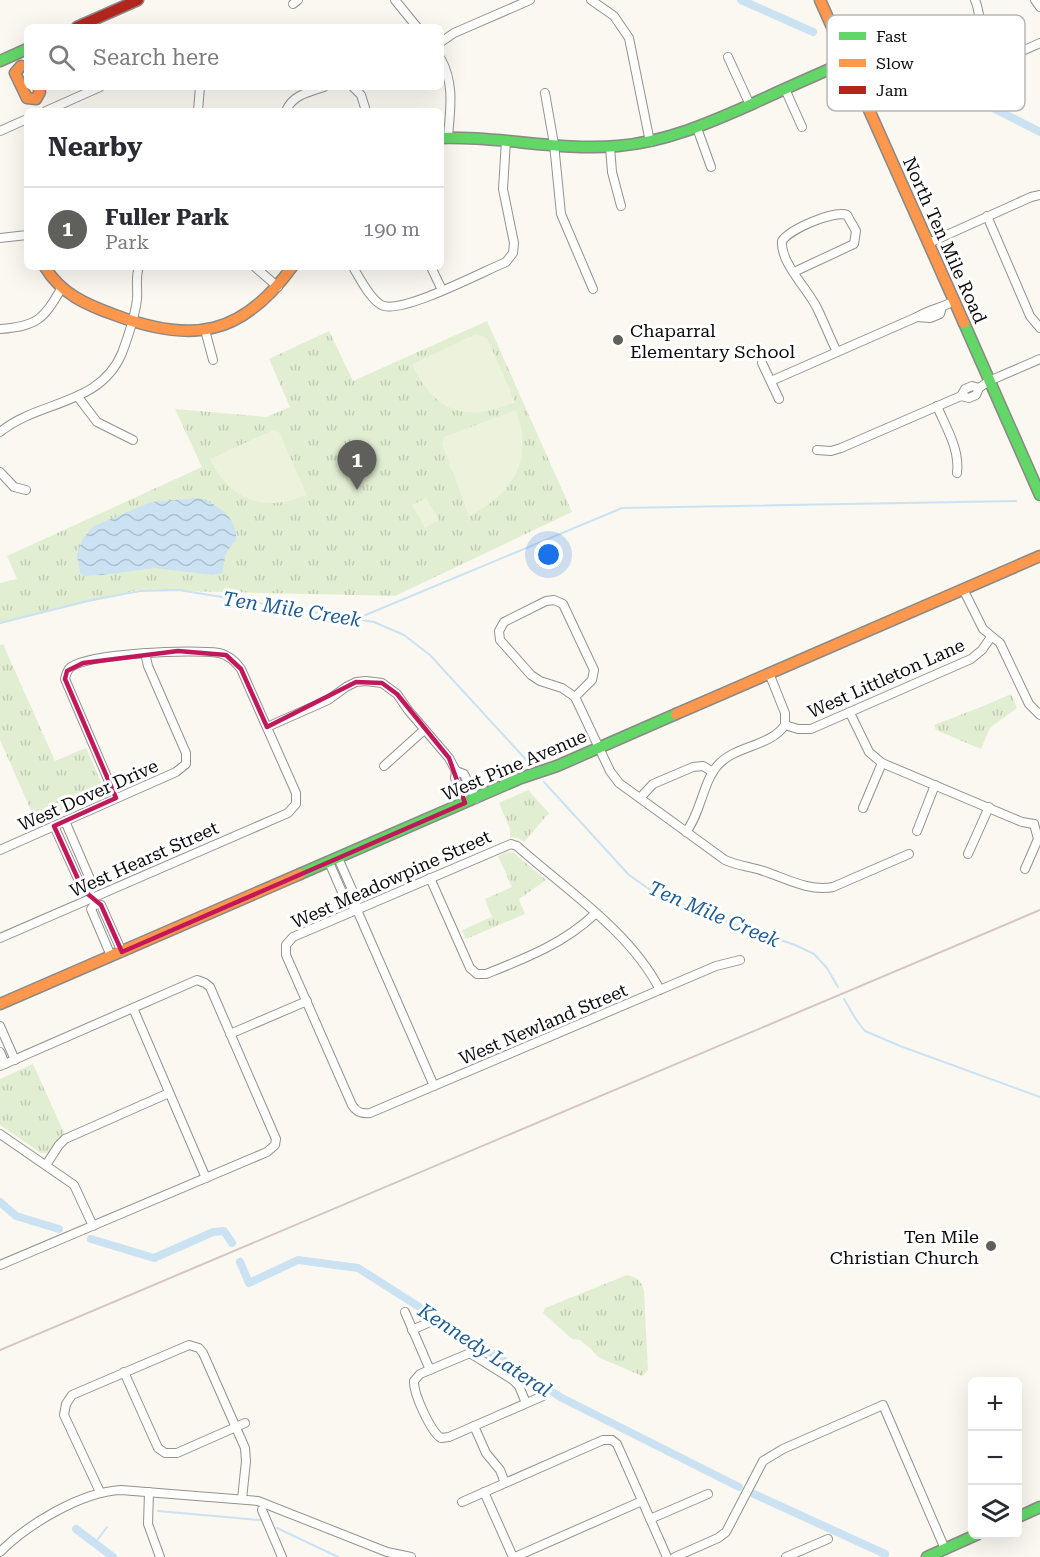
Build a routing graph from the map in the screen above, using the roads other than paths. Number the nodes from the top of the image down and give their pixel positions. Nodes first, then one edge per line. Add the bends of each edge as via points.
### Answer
1 (138, 0) edge
2 (395, 0) edge
3 (530, 0) edge
4 (591, 0) edge
5 (820, 0) edge
6 (975, 0) edge
7 (1035, 0) edge
8 (1040, 7) edge
9 (827, 15) edge
10 (979, 15) edge
11 (84, 24) edge
12 (415, 24) edge
13 (444, 40) edge
14 (1040, 43) edge
15 (24, 50) edge
16 (1025, 50) edge
17 (15, 54) junction
18 (728, 57) dead end
19 (0, 61) edge
20 (444, 66) edge
21 (24, 67) edge
22 (827, 70) edge
23 (785, 89) junction
24 (39, 90) edge
25 (93, 90) edge
26 (200, 90) edge
27 (316, 90) edge
28 (356, 90) edge
29 (545, 93) dead end
30 (36, 99) junction
31 (750, 105) junction
32 (42, 108) edge
33 (51, 108) edge
34 (198, 108) edge
35 (288, 108) edge
36 (365, 108) edge
37 (870, 111) edge
38 (24, 120) edge
39 (802, 126) dead end
40 (697, 128) junction
41 (0, 131) edge
42 (444, 137) edge
43 (506, 140) junction
44 (650, 142) junction
45 (554, 144) junction
46 (610, 147) junction
47 (711, 167) dead end
48 (1040, 195) edge
49 (621, 206) dead end
50 (987, 216) junction
51 (24, 236) edge
52 (0, 238) edge
53 (928, 243) junction
54 (47, 270) edge
55 (138, 270) edge
56 (259, 270) edge
57 (290, 270) edge
58 (355, 270) edge
59 (432, 270) edge
60 (794, 272) junction
61 (278, 286) junction
62 (61, 289) junction
63 (593, 289) dead end
64 (442, 290) junction
65 (954, 301) junction
66 (131, 321) junction
67 (1040, 328) edge
68 (0, 329) edge
69 (205, 330) junction
70 (837, 352) junction
71 (1040, 359) edge
72 (213, 360) dead end
73 (762, 363) dead end
74 (771, 381) junction
75 (989, 381) junction
76 (78, 397) junction
77 (779, 399) dead end
78 (937, 406) junction
79 (0, 432) edge
80 (133, 440) dead end
81 (817, 450) dead end
82 (0, 472) edge
83 (957, 473) dead end
84 (26, 490) dead end
85 (1040, 495) edge
86 (1040, 556) edge
87 (963, 589) junction
88 (991, 637) junction
89 (145, 653) junction
90 (769, 673) junction
91 (575, 697) junction
92 (849, 713) junction
93 (1040, 715) edge
94 (785, 725) junction
95 (267, 727) junction
96 (424, 730) junction
97 (599, 748) junction
98 (882, 763) junction
99 (384, 766) dead end
100 (713, 772) junction
101 (935, 785) junction
102 (116, 798) junction
103 (640, 798) junction
104 (470, 801) junction
105 (988, 807) junction
106 (863, 808) dead end
107 (65, 821) junction
108 (1037, 822) edge
109 (54, 826) junction
110 (917, 831) dead end
111 (686, 832) junction
112 (1, 847) edge
113 (909, 854) dead end
114 (968, 854) dead end
115 (334, 860) junction
116 (1024, 869) dead end
117 (430, 878) junction
118 (92, 898) junction
119 (357, 910) junction
120 (595, 914) junction
121 (0, 938) edge
122 (122, 952) junction
123 (111, 956) junction
124 (740, 960) dead end
125 (660, 990) junction
126 (307, 1001) junction
127 (0, 1004) edge
128 (133, 1008) junction
129 (0, 1026) edge
130 (231, 1034) junction
131 (0, 1053) edge
132 (15, 1060) junction
133 (3, 1065) edge
134 (434, 1086) junction
135 (169, 1093) junction
136 (0, 1134) edge
137 (46, 1165) junction
138 (206, 1178) junction
139 (93, 1226) junction
140 (0, 1265) edge
141 (405, 1312) dead end
142 (430, 1322) dead end
143 (412, 1330) junction
144 (430, 1370) junction
145 (124, 1372) junction
146 (543, 1396) dead end
147 (526, 1403) junction
148 (245, 1423) dead end
149 (474, 1426) junction
150 (236, 1427) junction
151 (506, 1483) junction
152 (100, 1492) junction
153 (149, 1492) junction
154 (484, 1492) junction
155 (708, 1494) dead end
156 (242, 1499) junction
157 (642, 1501) junction
158 (462, 1502) dead end
159 (1040, 1507) edge
160 (261, 1510) dead end
161 (1022, 1515) edge
162 (650, 1519) junction
163 (828, 1539) dead end
164 (970, 1539) edge
165 (0, 1552) edge
166 (947, 1553) edge
167 (160, 1557) edge
168 (282, 1557) edge
169 (411, 1557) edge
170 (514, 1557) edge
171 (667, 1557) edge
172 (675, 1557) edge
173 (786, 1557) edge
174 (927, 1557) edge

1 - 11 street
2 - 12 street
3 - 13 street
4 - 44 street via 620,23 629,38
5 - 9 street, North Ten Mile Road
6 - 10 street
7 - 8 street
14 - 16 street
15 - 17 street
17 - 19 street
17 - 21 street
18 - 31 street
20 - 42 street via 452,94
21 - 30 street via 15,73 27,98
22 - 23 street
23 - 31 street
23 - 39 street
24 - 30 street
25 - 33 street
26 - 34 street
27 - 35 street via 298,96
28 - 36 street
29 - 45 street
30 - 32 street
31 - 40 street
37 - 53 street, North Ten Mile Road
38 - 41 street
40 - 44 street
40 - 47 street
42 - 43 street
43 - 45 street
43 - 64 street via 503,189 513,253 506,262
44 - 46 street
45 - 46 street
45 - 63 street via 561,214
46 - 49 street
48 - 50 street
50 - 53 street
50 - 67 street via 1030,316
51 - 52 street
53 - 65 street, North Ten Mile Road
54 - 62 street
55 - 66 street
56 - 61 street
57 - 61 street
58 - 64 street via 383,306 407,304
59 - 64 street
60 - 60 street via 849,248 856,240 851,219 844,213 833,214 788,234 782,241 782,250
60 - 70 street via 817,308
61 - 69 street via 249,313
62 - 66 street via 82,303
62 - 68 street via 48,311 36,321 23,327
65 - 70 street
65 - 75 street, North Ten Mile Road
66 - 69 street via 180,332
66 - 76 street via 115,367 98,385
69 - 72 street
70 - 74 street
71 - 75 street
73 - 74 street
74 - 77 street
75 - 78 street via 979,388 965,389 961,396
75 - 85 street, North Ten Mile Road
76 - 79 street via 19,419
76 - 80 street via 97,422
78 - 81 street via 841,448
78 - 83 street via 959,459
82 - 84 street via 14,487
86 - 87 street, West Pine Avenue
87 - 88 street
87 - 90 street, West Pine Avenue
88 - 92 street, West Littleton Lane via 971,659
88 - 93 street via 1006,652 1029,704
89 - 95 street via 219,653 235,660
89 - 102 street, West Dover Drive via 186,753 186,764
89 - 102 street via 73,666 65,679
90 - 94 street via 785,713
90 - 97 street, West Pine Avenue
91 - 91 street via 531,675 503,644 500,631 508,618 546,601 559,601 567,609 594,670 592,680
91 - 97 street
92 - 94 street, West Littleton Lane via 811,729
92 - 98 street via 868,752
94 - 100 street via 775,736 728,757
95 - 96 street via 328,700 356,682 366,681 382,683 397,694
95 - 118 street, West Hearst Street via 296,793 296,804 288,813
96 - 99 street
96 - 104 street via 449,758 455,778
97 - 103 street via 614,777
97 - 104 street, West Pine Avenue
98 - 101 street
98 - 106 street
100 - 103 street via 703,766 693,767 653,784
100 - 111 street
101 - 105 street
101 - 110 street
102 - 107 street, West Dover Drive
103 - 111 street
104 - 115 street, West Pine Avenue
105 - 108 street via 1022,822
105 - 114 street
107 - 109 street, West Dover Drive
107 - 118 street via 93,885
108 - 116 street via 1038,839
109 - 112 street, West Dover Drive
109 - 118 street via 83,890
111 - 113 street via 736,866 755,868 811,888 833,887
115 - 119 street via 345,899
115 - 122 street, West Pine Avenue
117 - 119 street, West Meadowpine Street
117 - 120 street, West Meadowpine Street via 511,844
117 - 120 street via 470,968 477,974 486,975 549,948
118 - 121 street, West Hearst Street
118 - 122 street via 101,905
118 - 123 street via 91,909
119 - 126 street, West Meadowpine Street via 286,945 286,955
119 - 134 street
120 - 125 street via 625,939
122 - 123 street, West Pine Avenue
123 - 127 street, West Pine Avenue
124 - 125 street, West Newland Street
125 - 134 street, West Newland Street
126 - 130 street
126 - 134 street, West Newland Street via 358,1112 370,1113
128 - 130 street via 197,980 210,987
128 - 132 street
128 - 135 street
129 - 132 street
130 - 138 street via 275,1134 275,1145
131 - 133 street
132 - 133 street
135 - 137 street via 65,1139
135 - 138 street
136 - 137 street
137 - 139 street via 74,1185
138 - 139 street
139 - 140 street
141 - 143 street
142 - 143 street
143 - 144 street
144 - 147 street via 470,1353 513,1380
144 - 149 street via 414,1381 414,1390 434,1432 441,1438 449,1437
145 - 150 street via 183,1346 194,1346 203,1353
145 - 150 street via 158,1448 165,1453 177,1453
145 - 152 street via 72,1395 66,1404 64,1415
146 - 147 street
147 - 149 street
148 - 150 street
149 - 151 street
150 - 156 street via 245,1448
151 - 154 street
151 - 157 street via 603,1440 612,1440
152 - 153 street
152 - 165 street via 46,1516
153 - 156 street
153 - 167 street via 148,1524
154 - 158 street
154 - 170 street
155 - 162 street
156 - 169 street via 273,1506 387,1552
157 - 162 street
157 - 170 street
159 - 161 street
160 - 168 street
162 - 171 street
163 - 173 street
164 - 166 street
166 - 172 street via 882,1405 763,1461 726,1532
166 - 174 street

